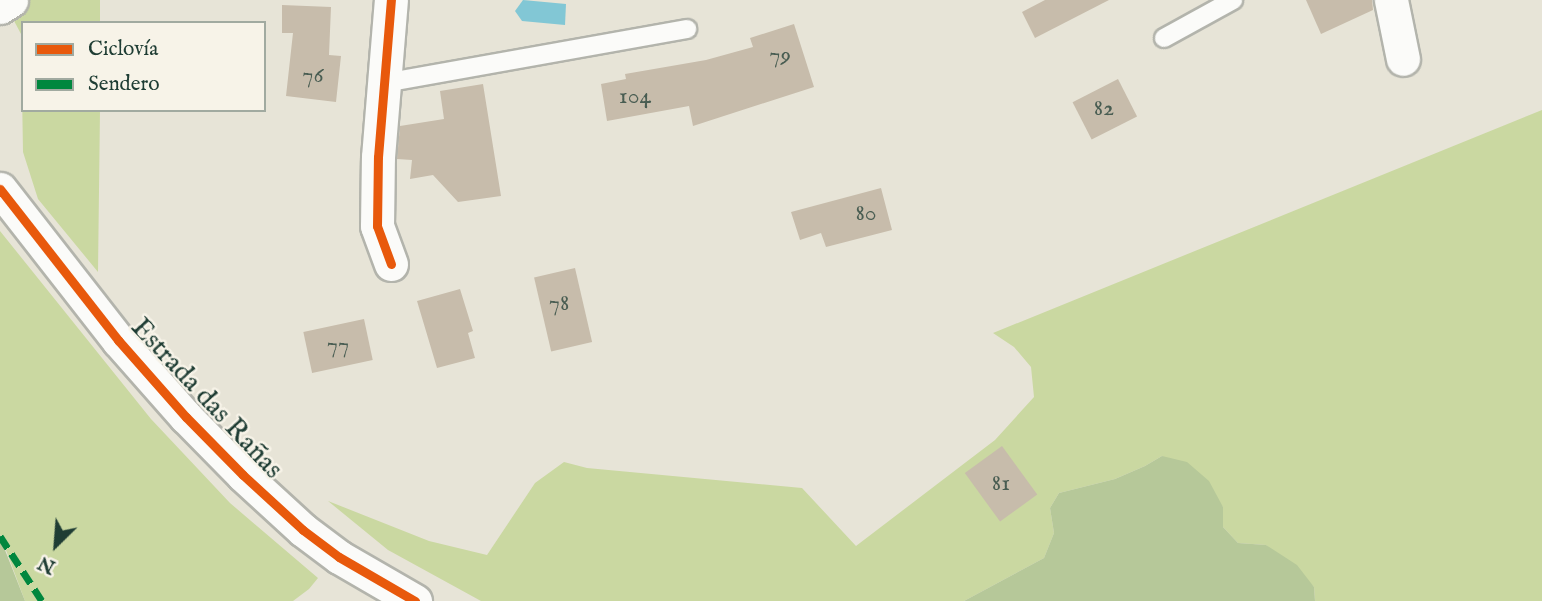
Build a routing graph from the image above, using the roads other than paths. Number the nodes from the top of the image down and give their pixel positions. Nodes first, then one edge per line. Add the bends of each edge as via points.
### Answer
1 (11, 0) edge
2 (391, 0) edge
3 (1233, 0) edge
4 (1391, 0) edge
5 (0, 7) edge
6 (687, 29) dead end
7 (1164, 38) dead end
8 (1403, 59) dead end
9 (384, 83) junction
10 (0, 190) edge
11 (391, 264) dead end
12 (415, 601) edge

1 - 5 street
2 - 9 street
3 - 7 lane
4 - 8 street
6 - 9 lane
9 - 11 street via 377,226
10 - 12 street, Estrada das Rañas via 118,340 243,475 339,557

